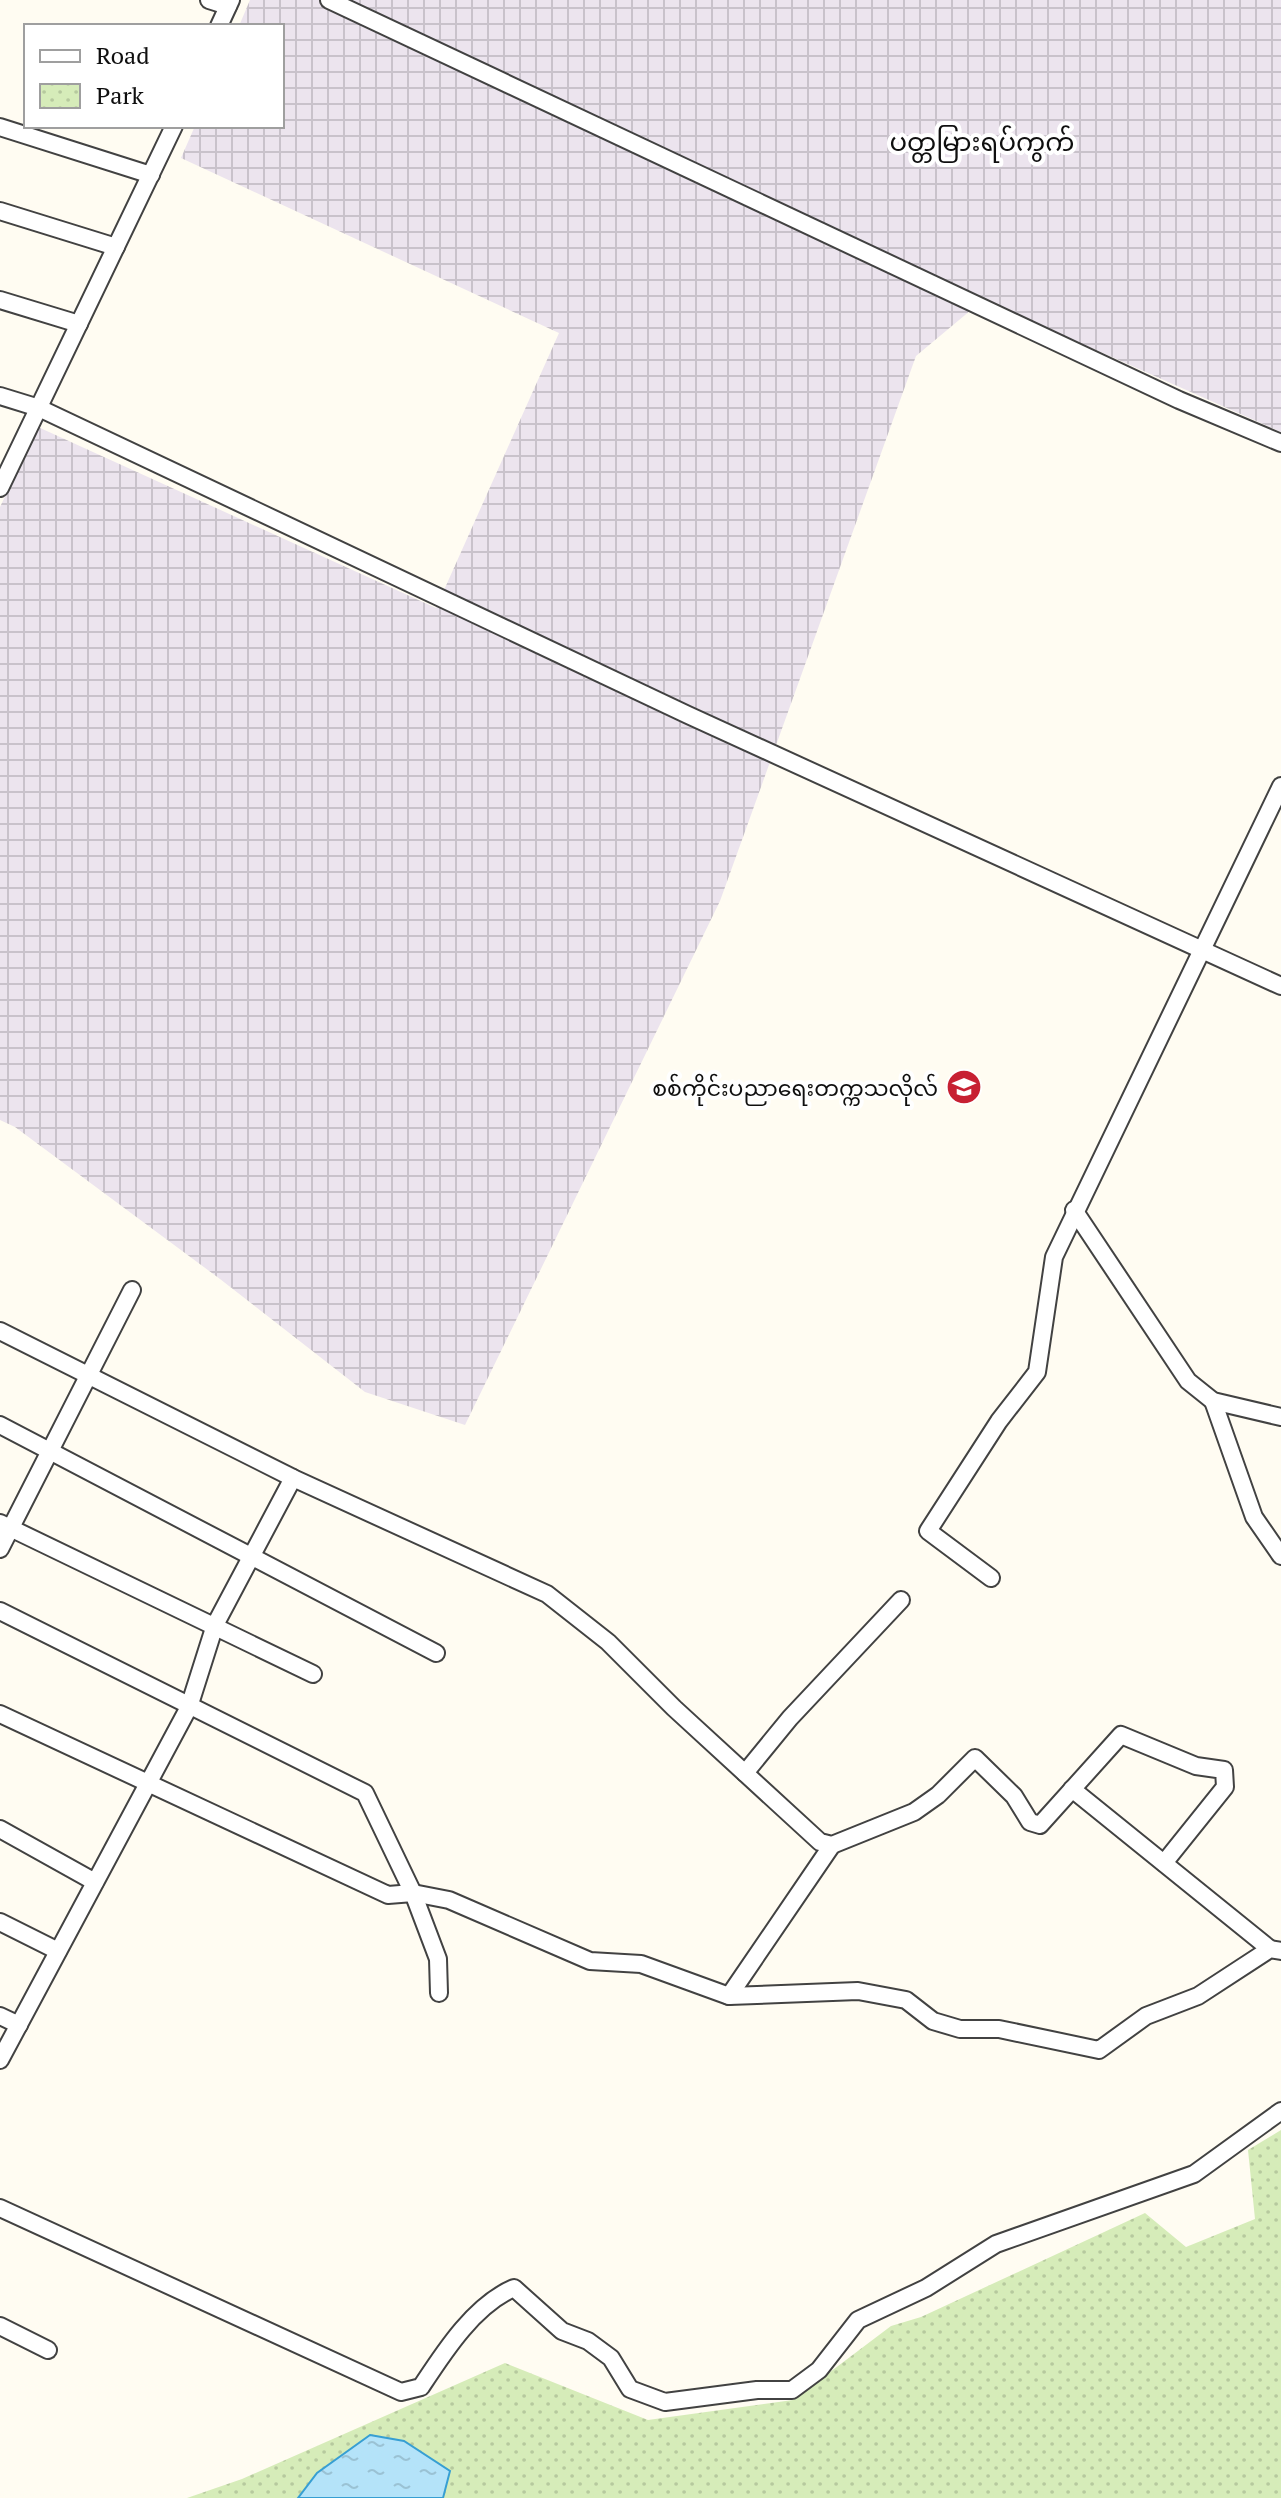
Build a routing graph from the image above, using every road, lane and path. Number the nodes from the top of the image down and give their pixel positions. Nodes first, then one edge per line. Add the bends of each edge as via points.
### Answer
1 (209, 0) edge
2 (329, 0) edge
3 (230, 3) edge
4 (220, 24) edge
5 (0, 127) edge
6 (173, 128) edge
7 (151, 175) junction
8 (0, 211) edge
9 (116, 247) junction
10 (0, 300) edge
11 (79, 324) junction
12 (0, 396) edge
13 (39, 408) junction
14 (1281, 443) edge
15 (0, 488) edge
16 (1281, 786) edge
17 (1203, 950) junction
18 (1281, 986) edge
19 (1074, 1210) junction
20 (132, 1290) dead end
21 (0, 1331) edge
22 (88, 1375) junction
23 (1213, 1401) junction
24 (1281, 1417) edge
25 (0, 1425) edge
26 (51, 1449) junction
27 (293, 1478) junction
28 (5, 1526) edge
29 (0, 1549) edge
30 (253, 1556) junction
31 (1281, 1556) edge
32 (991, 1578) dead end
33 (901, 1600) dead end
34 (0, 1611) edge
35 (215, 1625) junction
36 (436, 1653) dead end
37 (313, 1674) dead end
38 (189, 1707) junction
39 (0, 1714) edge
40 (745, 1773) junction
41 (148, 1783) junction
42 (1072, 1789) junction
43 (0, 1829) edge
44 (832, 1845) junction
45 (1164, 1863) junction
46 (95, 1882) junction
47 (413, 1893) junction
48 (0, 1922) edge
49 (1275, 1950) edge
50 (58, 1951) junction
51 (439, 1993) dead end
52 (729, 1996) junction
53 (0, 2016) edge
54 (19, 2025) junction
55 (0, 2060) edge
56 (1281, 2111) edge
57 (0, 2208) edge
58 (0, 2326) edge
59 (48, 2350) dead end

1 - 3 street
2 - 14 street via 1179,400
3 - 4 street
5 - 7 street
6 - 7 street
7 - 9 street
8 - 9 street
9 - 11 street
10 - 11 street
11 - 13 street
12 - 13 street
13 - 15 street
13 - 17 street via 688,715
16 - 17 street
17 - 18 street
17 - 19 street
19 - 23 street via 1188,1381
19 - 32 street via 1054,1257 1037,1372 928,1531
20 - 22 street
21 - 22 street
22 - 26 street
22 - 27 street
23 - 24 street
23 - 31 street via 1254,1517
25 - 26 street
26 - 28 street
26 - 30 street
27 - 30 street
27 - 40 street via 547,1594 608,1642
28 - 29 street
28 - 35 street
30 - 35 street
30 - 36 street
33 - 40 street
34 - 38 street
35 - 37 street
35 - 38 street
38 - 41 street
38 - 47 street via 365,1793
39 - 41 street
40 - 44 street via 820,1842
41 - 46 street
41 - 47 street via 388,1895
42 - 44 street via 1048,1819 1040,1825 1030,1822 1014,1796 975,1758 914,1812
42 - 45 street
42 - 45 street via 1121,1735 1196,1766 1224,1770 1225,1787
43 - 46 street
44 - 52 street
45 - 49 street
46 - 50 street
47 - 51 street via 438,1959
47 - 52 street via 449,1900 590,1961 641,1964
48 - 50 street
49 - 52 street via 1198,1996 1146,2016 1099,2050 999,2029 960,2029 933,2021 906,2000 858,1991
50 - 54 street
53 - 54 street
54 - 55 street
56 - 57 street via 1194,2174 996,2244 926,2288 858,2320 819,2370 792,2390 665,2402 630,2389 611,2358 562,2331 514,2288 498,2295 446,2349 421,2387 401,2392
58 - 59 street

